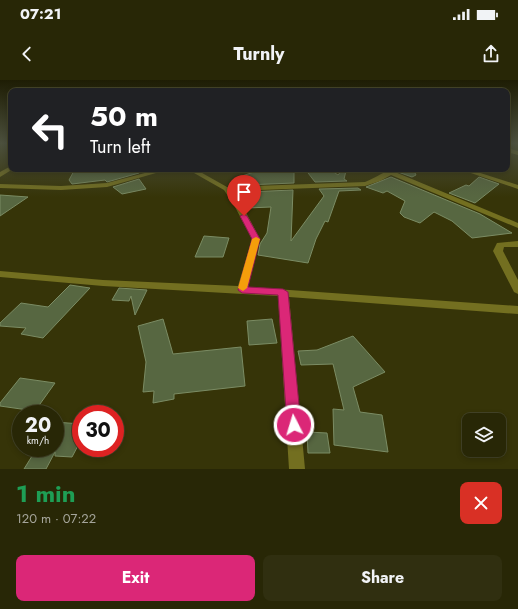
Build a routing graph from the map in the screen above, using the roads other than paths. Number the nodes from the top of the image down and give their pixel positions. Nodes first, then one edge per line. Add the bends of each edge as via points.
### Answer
1 (156, 172) edge
2 (195, 172) edge
3 (389, 172) edge
4 (396, 172) edge
5 (471, 172) edge
6 (0, 186) edge
7 (518, 187) edge
8 (226, 189) junction
9 (518, 226) edge
10 (518, 244) edge
11 (0, 274) edge
12 (242, 290) junction
13 (518, 290) edge
14 (283, 292) junction
15 (518, 310) edge
16 (297, 469) edge

1 - 6 street via 107,185 61,188
2 - 8 street
3 - 8 street via 378,180 365,184
4 - 9 street
5 - 7 street
8 - 12 street via 238,205 256,239
10 - 13 street via 500,245 498,251
11 - 12 street via 102,283
12 - 14 street
14 - 15 street
14 - 16 street

